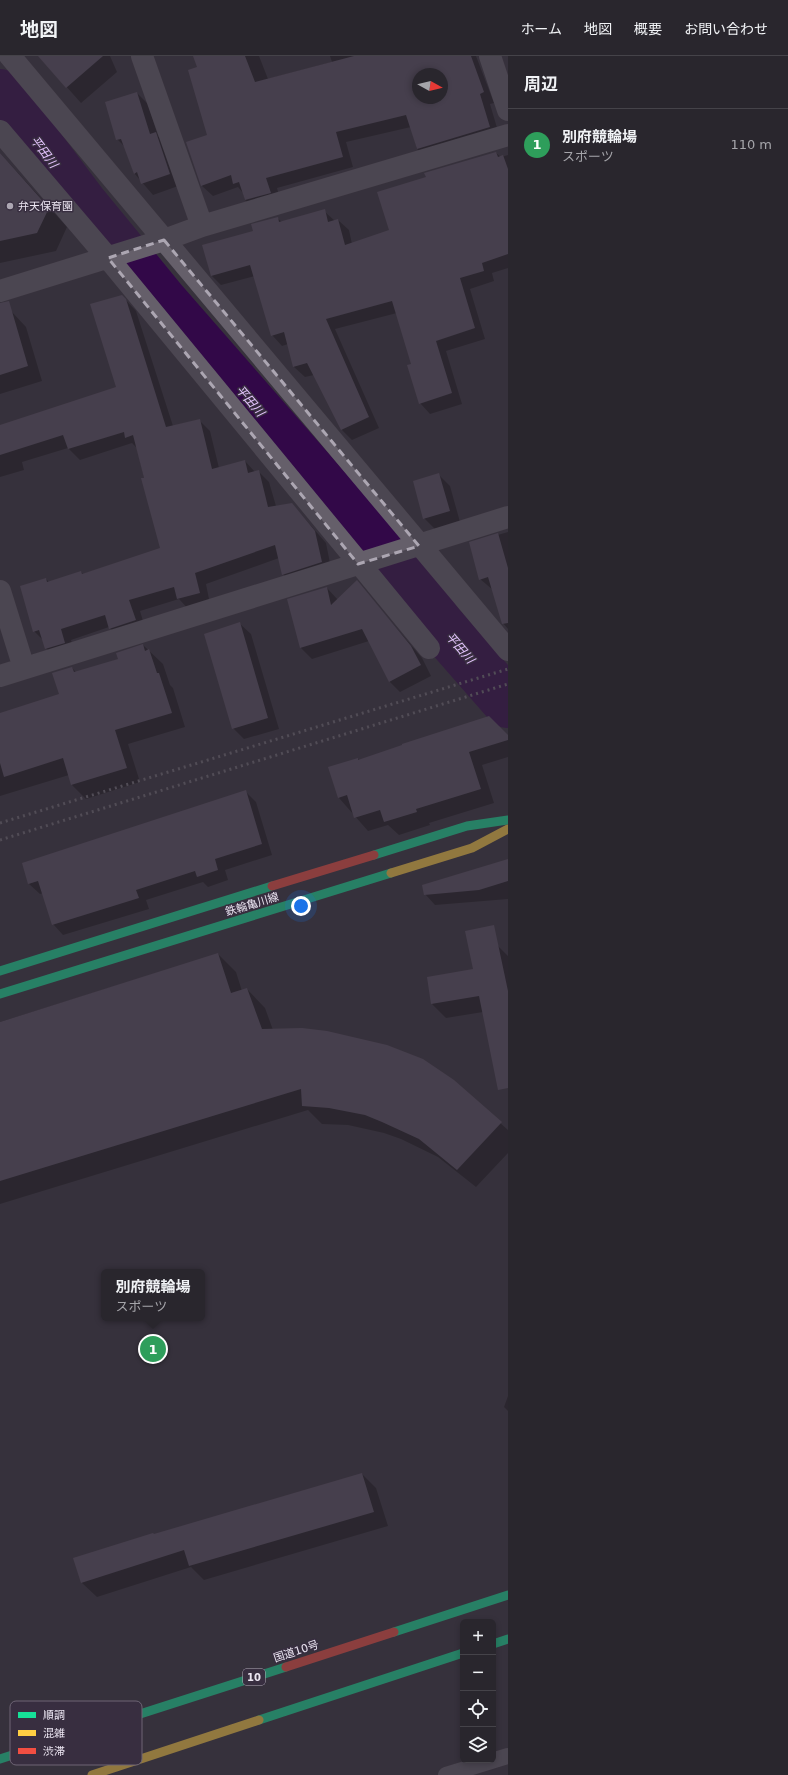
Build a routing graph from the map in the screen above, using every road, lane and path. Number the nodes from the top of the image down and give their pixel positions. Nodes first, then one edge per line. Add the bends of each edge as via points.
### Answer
1 (10, 56) edge
2 (142, 56) edge
3 (490, 56) edge
4 (508, 110) edge
5 (0, 131) edge
6 (508, 135) edge
7 (202, 226) junction
8 (164, 240) junction
9 (108, 258) junction
10 (0, 291) edge
11 (508, 517) edge
12 (419, 546) junction
13 (358, 564) junction
14 (0, 591) edge
15 (429, 648) dead end
16 (508, 650) edge
17 (24, 668) junction
18 (0, 676) edge
19 (508, 820) edge
20 (508, 829) edge
21 (0, 971) edge
22 (0, 994) edge
23 (508, 1595) edge
24 (508, 1639) edge
25 (496, 1643) edge
26 (460, 1655) edge
27 (142, 1713) edge
28 (10, 1756) edge
29 (508, 1756) edge
30 (0, 1759) edge
31 (142, 1759) edge
32 (123, 1765) edge
33 (92, 1775) edge
34 (446, 1775) edge

1 - 8 street
2 - 7 street
3 - 4 street
5 - 9 street
6 - 7 street
7 - 8 street
8 - 9 street
8 - 12 street
9 - 10 street
9 - 13 street
11 - 12 street
12 - 13 street
12 - 16 street
13 - 15 street
13 - 17 street
14 - 17 street
17 - 18 street
19 - 21 main road, 鉄輪亀川線 via 467,826
20 - 22 main road, 鉄輪亀川線 via 472,848
23 - 27 main road, 国道10号 / 10
24 - 25 main road
26 - 31 main road
28 - 30 main road, 国道10号 / 10
29 - 34 lane
32 - 33 main road

